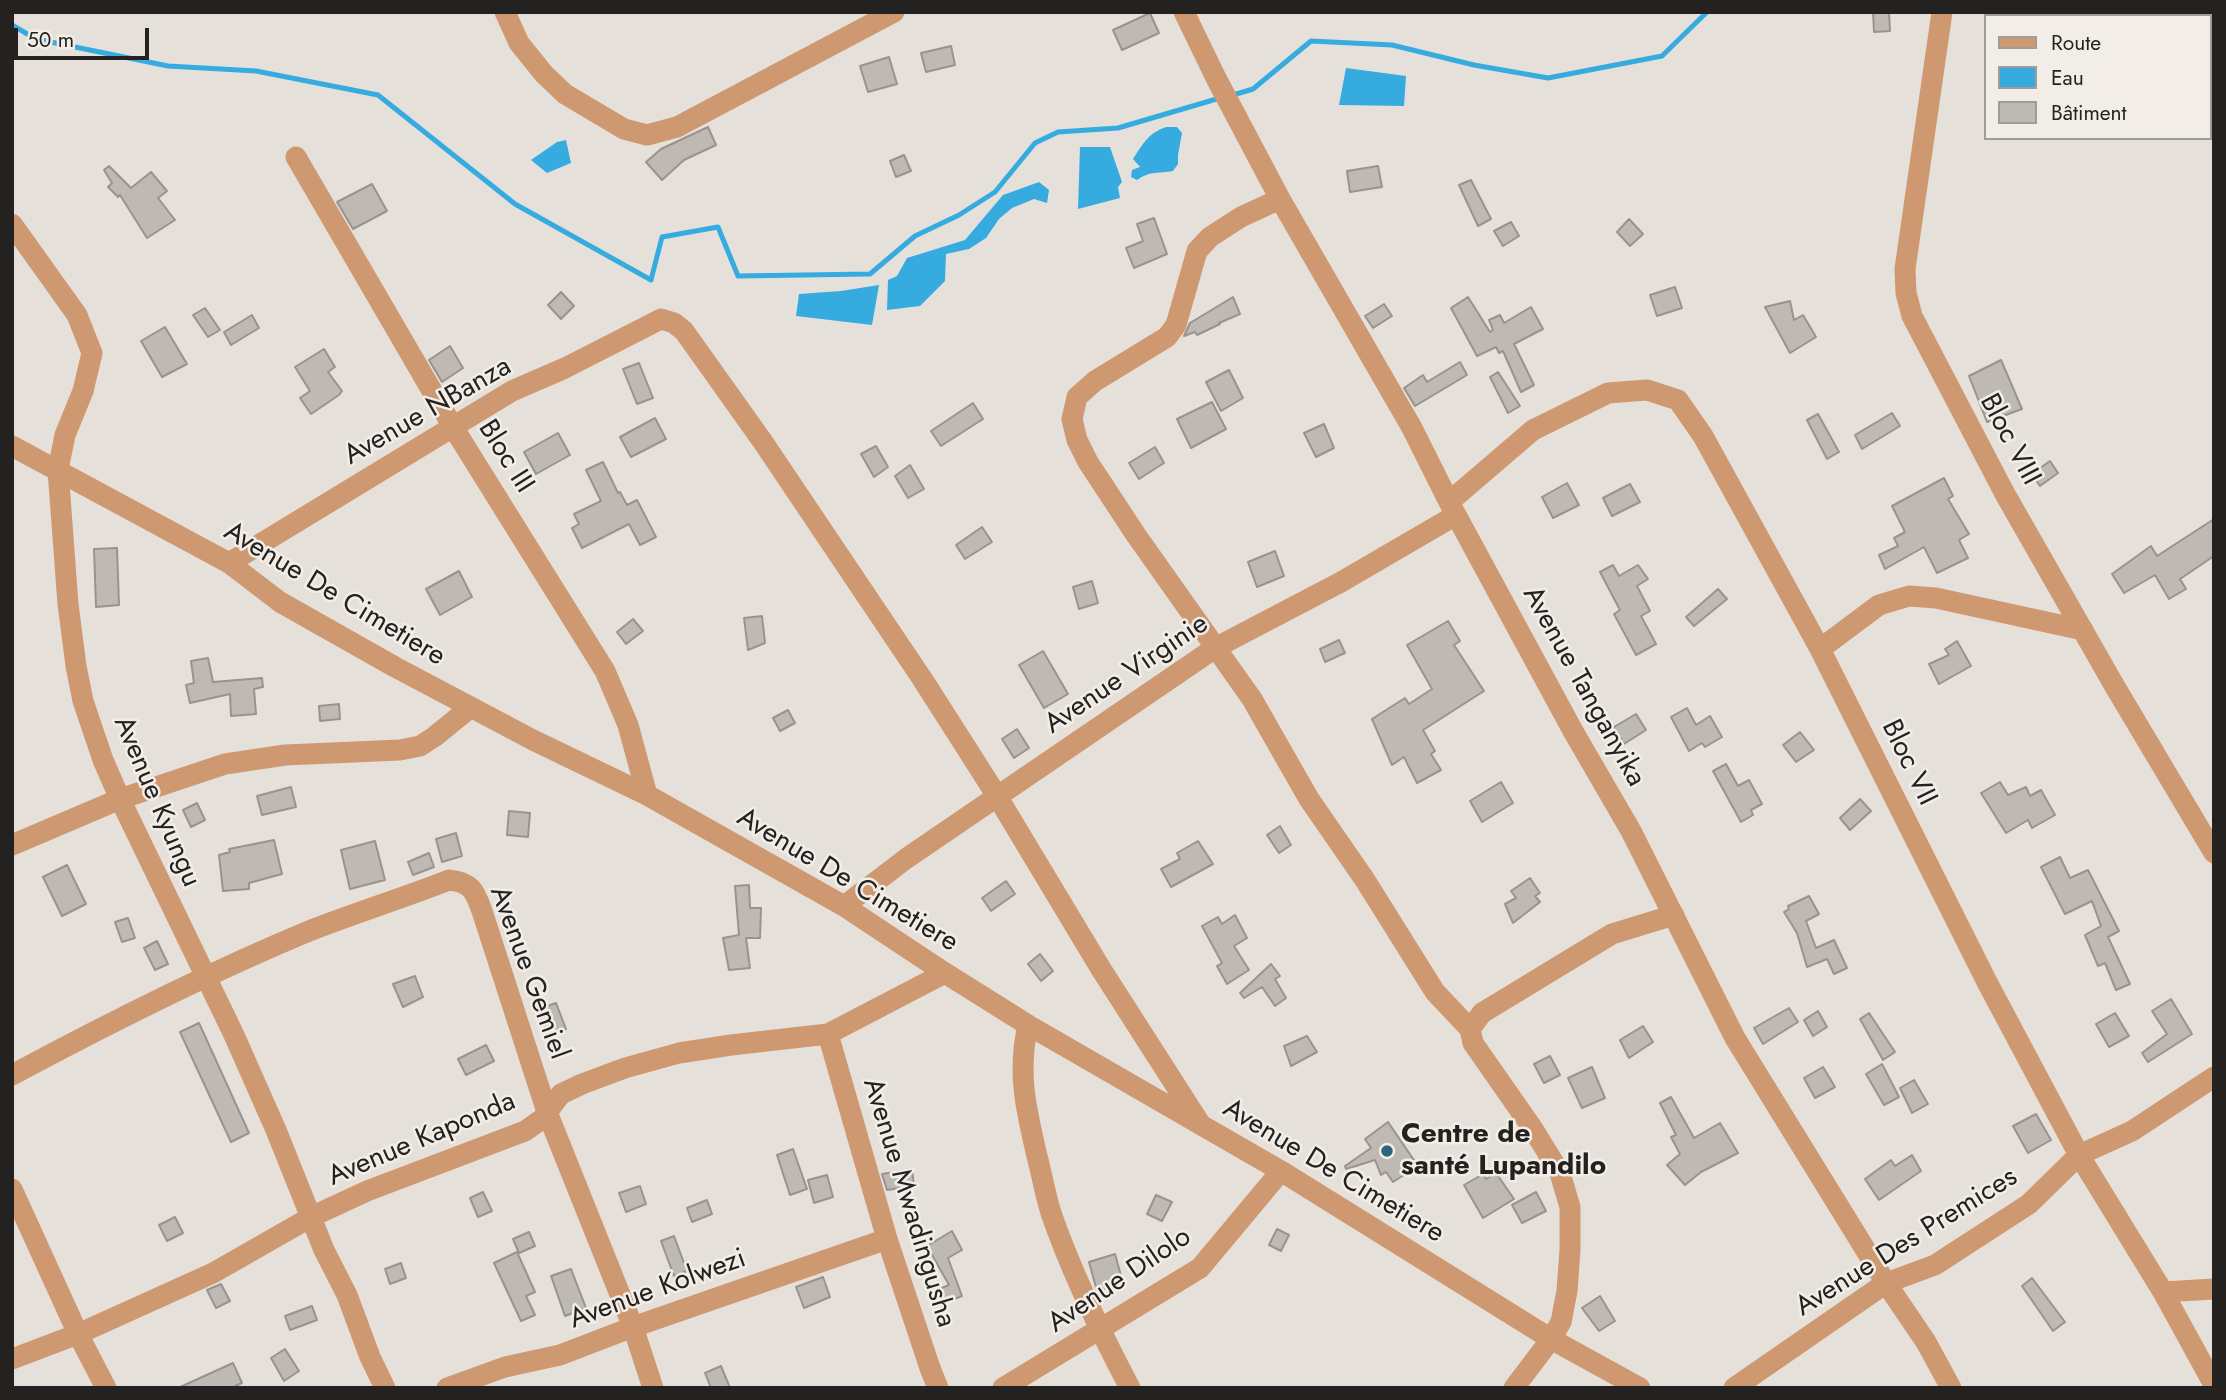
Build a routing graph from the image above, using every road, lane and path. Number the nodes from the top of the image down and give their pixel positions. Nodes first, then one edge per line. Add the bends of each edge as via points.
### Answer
1 (505, 12) edge
2 (894, 12) edge
3 (1184, 12) edge
4 (1942, 12) edge
5 (296, 157) dead end
6 (1280, 199) junction
7 (12, 224) edge
8 (453, 428) junction
9 (12, 446) edge
10 (58, 470) junction
11 (1452, 509) junction
12 (229, 563) junction
13 (2083, 630) junction
14 (1214, 648) junction
15 (1820, 649) junction
16 (471, 707) junction
17 (647, 795) junction
18 (998, 796) junction
19 (120, 799) junction
20 (12, 845) edge
21 (2214, 853) edge
22 (844, 905) junction
23 (1674, 915) junction
24 (945, 973) junction
25 (205, 978) junction
26 (1028, 1025) junction
27 (1470, 1029) junction
28 (828, 1034) junction
29 (12, 1075) edge
30 (2214, 1077) edge
31 (547, 1112) junction
32 (1201, 1126) junction
33 (2079, 1155) junction
34 (1281, 1171) junction
35 (12, 1189) edge
36 (311, 1217) junction
37 (887, 1239) junction
38 (1886, 1283) junction
39 (2214, 1289) edge
40 (2163, 1292) junction
41 (633, 1327) junction
42 (1100, 1331) junction
43 (78, 1334) junction
44 (1551, 1339) junction
45 (12, 1359) edge
46 (2214, 1385) edge
47 (106, 1388) edge
48 (384, 1388) edge
49 (447, 1388) edge
50 (653, 1388) edge
51 (938, 1388) edge
52 (1003, 1388) edge
53 (1129, 1388) edge
54 (1514, 1388) edge
55 (1640, 1388) edge
56 (1734, 1388) edge
57 (1951, 1388) edge

1 - 2 street via 519,43 565,94 624,129 647,135 677,127
3 - 6 street, Avenue Tanganyika
4 - 13 street, Bloc VIII via 1905,269 1906,293 1912,316 1999,482
5 - 8 street, Bloc III
6 - 11 street, Avenue Tanganyika via 1412,428
6 - 14 street via 1210,237 1197,251 1176,325 1167,337 1095,381 1077,397 1072,419 1088,462
7 - 10 street, Avenue Kyungu via 77,315 92,353
8 - 12 street, Avenue NBanza
8 - 17 street, Bloc III via 605,671 628,725
8 - 18 street, Avenue NBanza via 512,391 661,318 674,323 763,442
9 - 10 street, Avenue De Cimetiere
10 - 12 street, Avenue De Cimetiere
10 - 19 street, Avenue Kyungu via 76,666 83,701
11 - 14 street, Avenue Virginie via 1341,582
11 - 15 street, Bloc VII via 1534,430 1608,393 1647,390 1678,400 1703,436
11 - 23 street, Avenue Tanganyika
12 - 16 street, Avenue De Cimetiere via 280,602
13 - 15 street via 1909,596 1879,605
13 - 21 street, Bloc VIII
14 - 18 street, Avenue Virginie
14 - 27 street via 1252,699 1309,799 1435,992
15 - 33 street, Bloc VII
16 - 17 street, Avenue De Cimetiere
16 - 19 street via 419,746 225,764
17 - 22 street, Avenue De Cimetiere
18 - 22 street, Avenue Virginie
18 - 32 street
19 - 20 street
19 - 25 street, Avenue Kyungu
22 - 24 street, Avenue De Cimetiere
23 - 27 street via 1612,934 1482,1013
23 - 38 street, Avenue Tanganyika via 1735,1038
24 - 26 street, Avenue De Cimetiere
24 - 28 street
25 - 29 street, Avenue Gemiel
25 - 31 street, Avenue Gemiel via 311,931 449,880 463,881 474,891 482,911
25 - 36 street, Avenue Kyungu
26 - 32 street, Avenue De Cimetiere
26 - 42 street via 1021,1076 1026,1111 1050,1210
27 - 44 street via 1473,1043 1560,1173 1570,1207 1567,1291 1561,1322
28 - 31 street, Avenue Kaponda via 679,1053 625,1068 561,1094
28 - 37 street, Avenue Mwadingusha
30 - 33 street, Avenue Des Premices via 2132,1130
31 - 36 street, Avenue Kaponda via 525,1131
31 - 41 street, Avenue Gemiel
32 - 34 street, Avenue De Cimetiere
33 - 38 street, Avenue Des Premices via 2029,1204 1984,1234 1935,1265
33 - 40 street, Bloc VII
34 - 42 street, Avenue Dilolo via 1200,1268
34 - 44 street, Avenue De Cimetiere
35 - 43 street
36 - 43 street, Avenue Kaponda via 213,1273
36 - 48 street, Avenue Kyungu
37 - 41 street, Avenue Kolwezi
37 - 51 street, Avenue Mwadingusha
38 - 56 street, Avenue Des Premices
38 - 57 street, Avenue Tanganyika
39 - 40 street
40 - 46 street, Bloc VII
41 - 49 street, Avenue Kolwezi via 560,1355 505,1367
41 - 50 street, Avenue Gemiel
42 - 52 street, Avenue Dilolo
42 - 53 street
43 - 45 street, Avenue Kaponda
43 - 47 street
44 - 54 street
44 - 55 street, Avenue De Cimetiere

